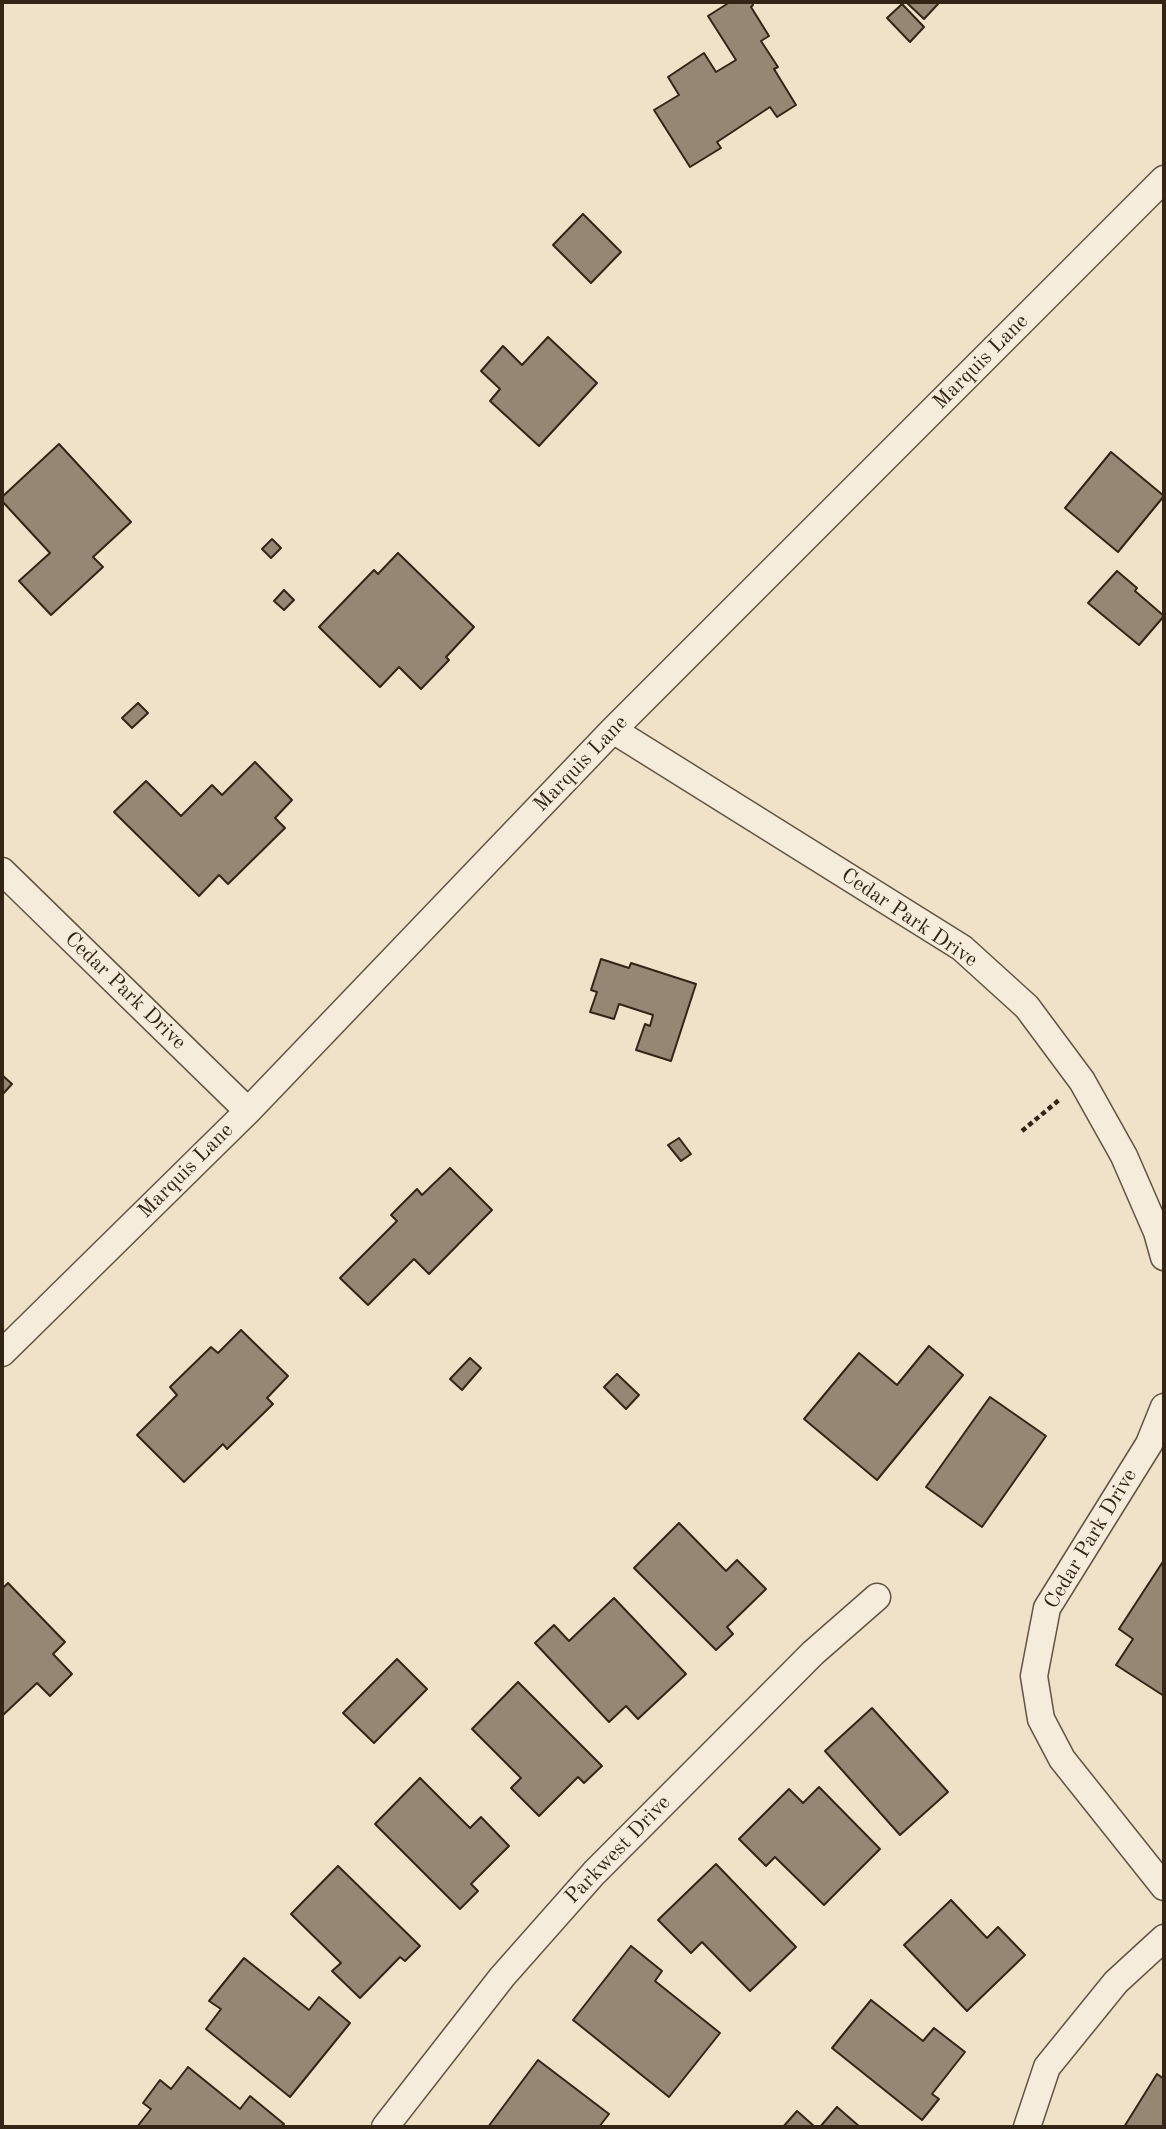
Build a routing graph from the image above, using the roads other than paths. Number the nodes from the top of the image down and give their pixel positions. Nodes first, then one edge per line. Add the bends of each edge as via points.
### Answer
1 (1164, 179) edge
2 (613, 730) junction
3 (2, 871) edge
4 (248, 1111) junction
5 (1164, 1257) edge
6 (2, 1353) edge
7 (1164, 1408) edge
8 (877, 1597) dead end
9 (1164, 1887) edge
10 (1164, 1938) edge
11 (385, 2127) edge
12 (1027, 2127) edge

1 - 2 street, Marquis Lane
2 - 4 street, Marquis Lane
2 - 5 street, Cedar Park Drive via 961,948 1027,1007 1082,1081 1124,1156
3 - 4 street, Cedar Park Drive
4 - 6 street, Marquis Lane
7 - 9 street, Cedar Park Drive via 1149,1444 1047,1608 1034,1676 1041,1719 1062,1759
8 - 11 street, Parkwest Drive via 813,1653 594,1872 502,1977
10 - 12 street via 1116,1982 1047,2067

